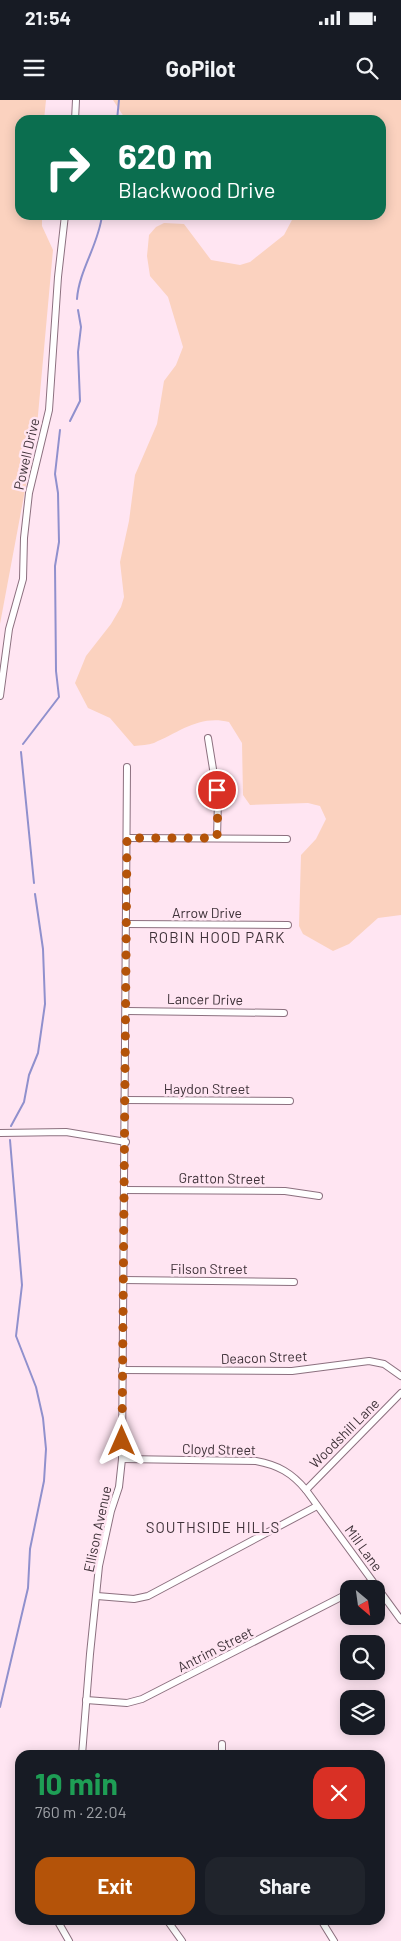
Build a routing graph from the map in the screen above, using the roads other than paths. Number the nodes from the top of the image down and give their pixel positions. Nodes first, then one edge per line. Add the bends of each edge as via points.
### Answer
1 (76, 100) edge
2 (75, 115) edge
3 (64, 220) edge
4 (0, 696) edge
5 (208, 738) dead end
6 (127, 767) dead end
7 (127, 838) junction
8 (217, 838) junction
9 (287, 839) dead end
10 (126, 924) junction
11 (288, 925) dead end
12 (127, 1011) junction
13 (284, 1013) dead end
14 (124, 1100) junction
15 (290, 1101) dead end
16 (0, 1133) edge
17 (126, 1142) junction
18 (124, 1190) junction
19 (319, 1196) dead end
20 (123, 1280) junction
21 (294, 1282) dead end
22 (122, 1370) junction
23 (401, 1376) edge
24 (401, 1393) edge
25 (122, 1459) junction
26 (306, 1490) junction
27 (317, 1506) junction
28 (371, 1580) edge
29 (97, 1596) junction
30 (340, 1598) edge
31 (385, 1598) edge
32 (401, 1620) edge
33 (86, 1700) junction
34 (222, 1744) dead end
35 (82, 1750) edge
36 (222, 1750) edge
37 (60, 1925) edge
38 (171, 1925) edge
39 (324, 1925) edge
40 (69, 1941) edge
41 (182, 1941) edge
42 (334, 1941) edge

1 - 2 street
3 - 4 street, Powell Drive via 48,410 29,492 24,579 9,629
5 - 8 street via 218,800
6 - 7 street, Ellison Avenue
7 - 8 street
7 - 10 street, Ellison Avenue
8 - 9 street
10 - 11 street, Arrow Drive
10 - 12 street, Ellison Avenue
12 - 13 street, Lancer Drive
12 - 14 street, Ellison Avenue
14 - 15 street, Haydon Street
14 - 17 street, Ellison Avenue
16 - 17 street via 66,1132
17 - 18 street, Ellison Avenue
18 - 19 street, Gratton Street via 285,1191
18 - 20 street, Ellison Avenue
20 - 21 street, Filson Street
20 - 22 street, Ellison Avenue
22 - 23 street, Deacon Street via 292,1371 369,1361 384,1364
22 - 25 street, Ellison Avenue
24 - 26 street, Woodshill Lane
25 - 26 street, Cloyd Street via 268,1463 284,1470
25 - 29 street, Ellison Avenue via 119,1487 102,1550
26 - 27 street, Mill Lane
27 - 28 street, Mill Lane
27 - 29 street via 148,1596 134,1599
29 - 33 street, Ellison Avenue
30 - 33 street, Antrim Street via 142,1700 127,1703
31 - 32 street, Mill Lane
33 - 35 street, Ellison Avenue
34 - 36 street
37 - 40 street
38 - 41 street
39 - 42 street

